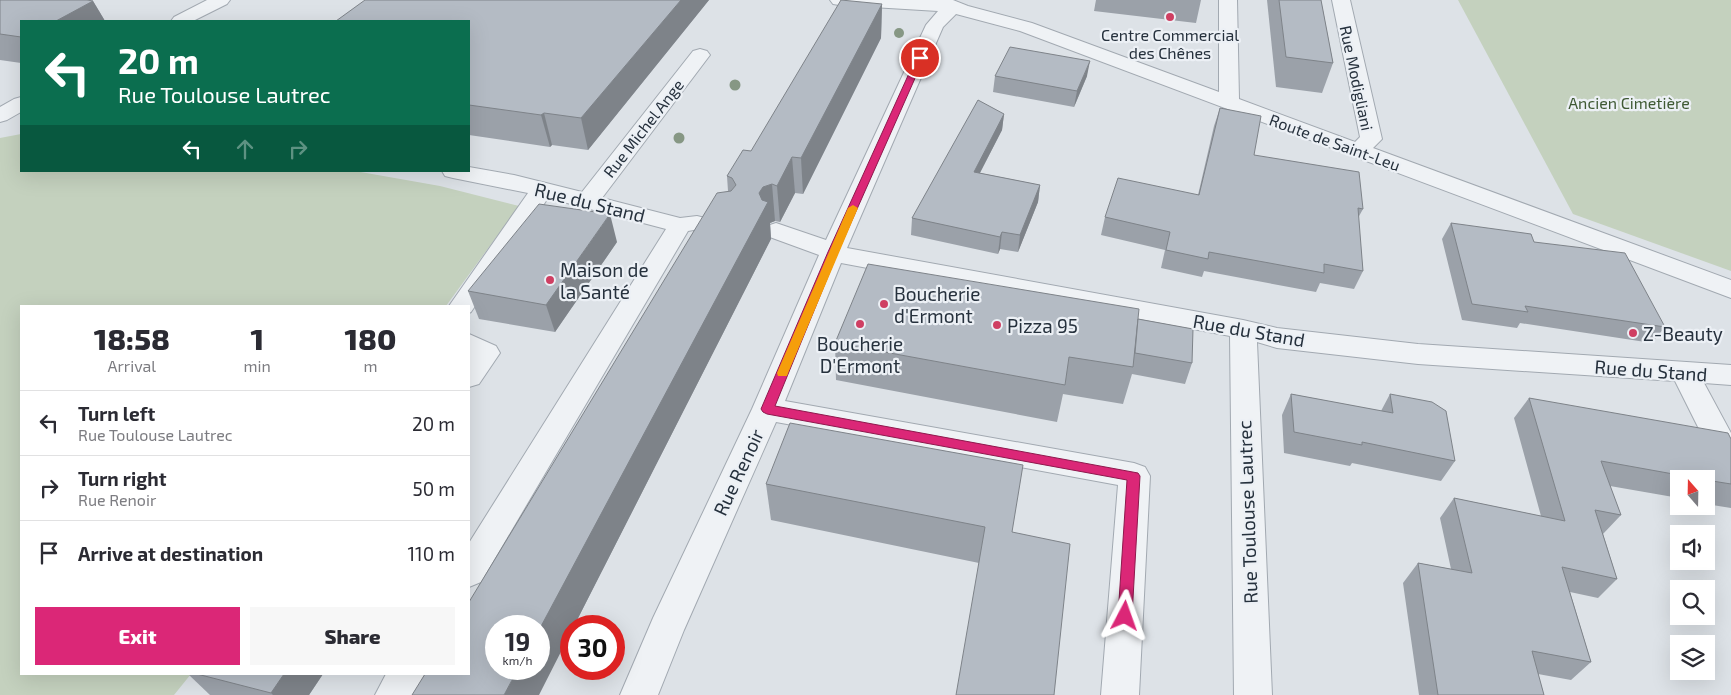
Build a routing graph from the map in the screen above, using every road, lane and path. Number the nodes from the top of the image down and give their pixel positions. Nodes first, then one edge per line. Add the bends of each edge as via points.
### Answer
1 (839, 0) edge
2 (985, 0) edge
3 (1228, 0) edge
4 (1340, 0) edge
5 (228, 2) edge
6 (945, 3) edge
7 (183, 20) edge
8 (203, 20) edge
9 (1058, 39) junction
10 (700, 55) dead end
11 (0, 98) edge
12 (20, 102) edge
13 (1229, 102) junction
14 (20, 103) edge
15 (0, 116) edge
16 (20, 118) edge
17 (0, 126) edge
18 (1358, 150) junction
19 (459, 172) edge
20 (542, 190) junction
21 (586, 201) junction
22 (717, 222) edge
23 (680, 225) junction
24 (776, 231) dead end
25 (833, 252) junction
26 (1731, 289) edge
27 (463, 305) edge
28 (1243, 329) junction
29 (470, 345) edge
30 (1684, 372) junction
31 (1731, 375) edge
32 (470, 376) edge
33 (767, 409) junction
34 (1731, 462) edge
35 (470, 570) edge
36 (406, 675) edge
37 (394, 695) edge
38 (639, 695) edge
39 (1120, 695) edge
40 (1253, 695) edge

1 - 6 street, Route de Saint-Leu
2 - 9 street
3 - 13 street
4 - 18 street, Rue Modigliani via 1371,139
5 - 7 street
5 - 8 street
6 - 9 street, Route de Saint-Leu
6 - 25 street, Rue Renoir
9 - 13 street, Route de Saint-Leu
10 - 21 street, Rue Michel Ange
11 - 12 street
13 - 18 street, Route de Saint-Leu
14 - 15 street
16 - 17 street
18 - 26 street, Route de Saint-Leu
19 - 20 street, Rue du Stand
20 - 21 street, Rue du Stand
20 - 27 street
21 - 23 street, Rue du Stand
22 - 23 street, Rue du Stand
23 - 35 street
24 - 25 street, Rue du Stand
25 - 28 street, Rue du Stand via 851,258
25 - 33 street, Rue Renoir
28 - 30 street, Rue du Stand via 1277,338 1418,354
28 - 40 street, Rue Toulouse Lautrec
29 - 32 street via 486,353
30 - 31 street, Rue du Stand
30 - 34 street
33 - 38 street, Rue Renoir
33 - 39 street via 1134,476
36 - 37 street

